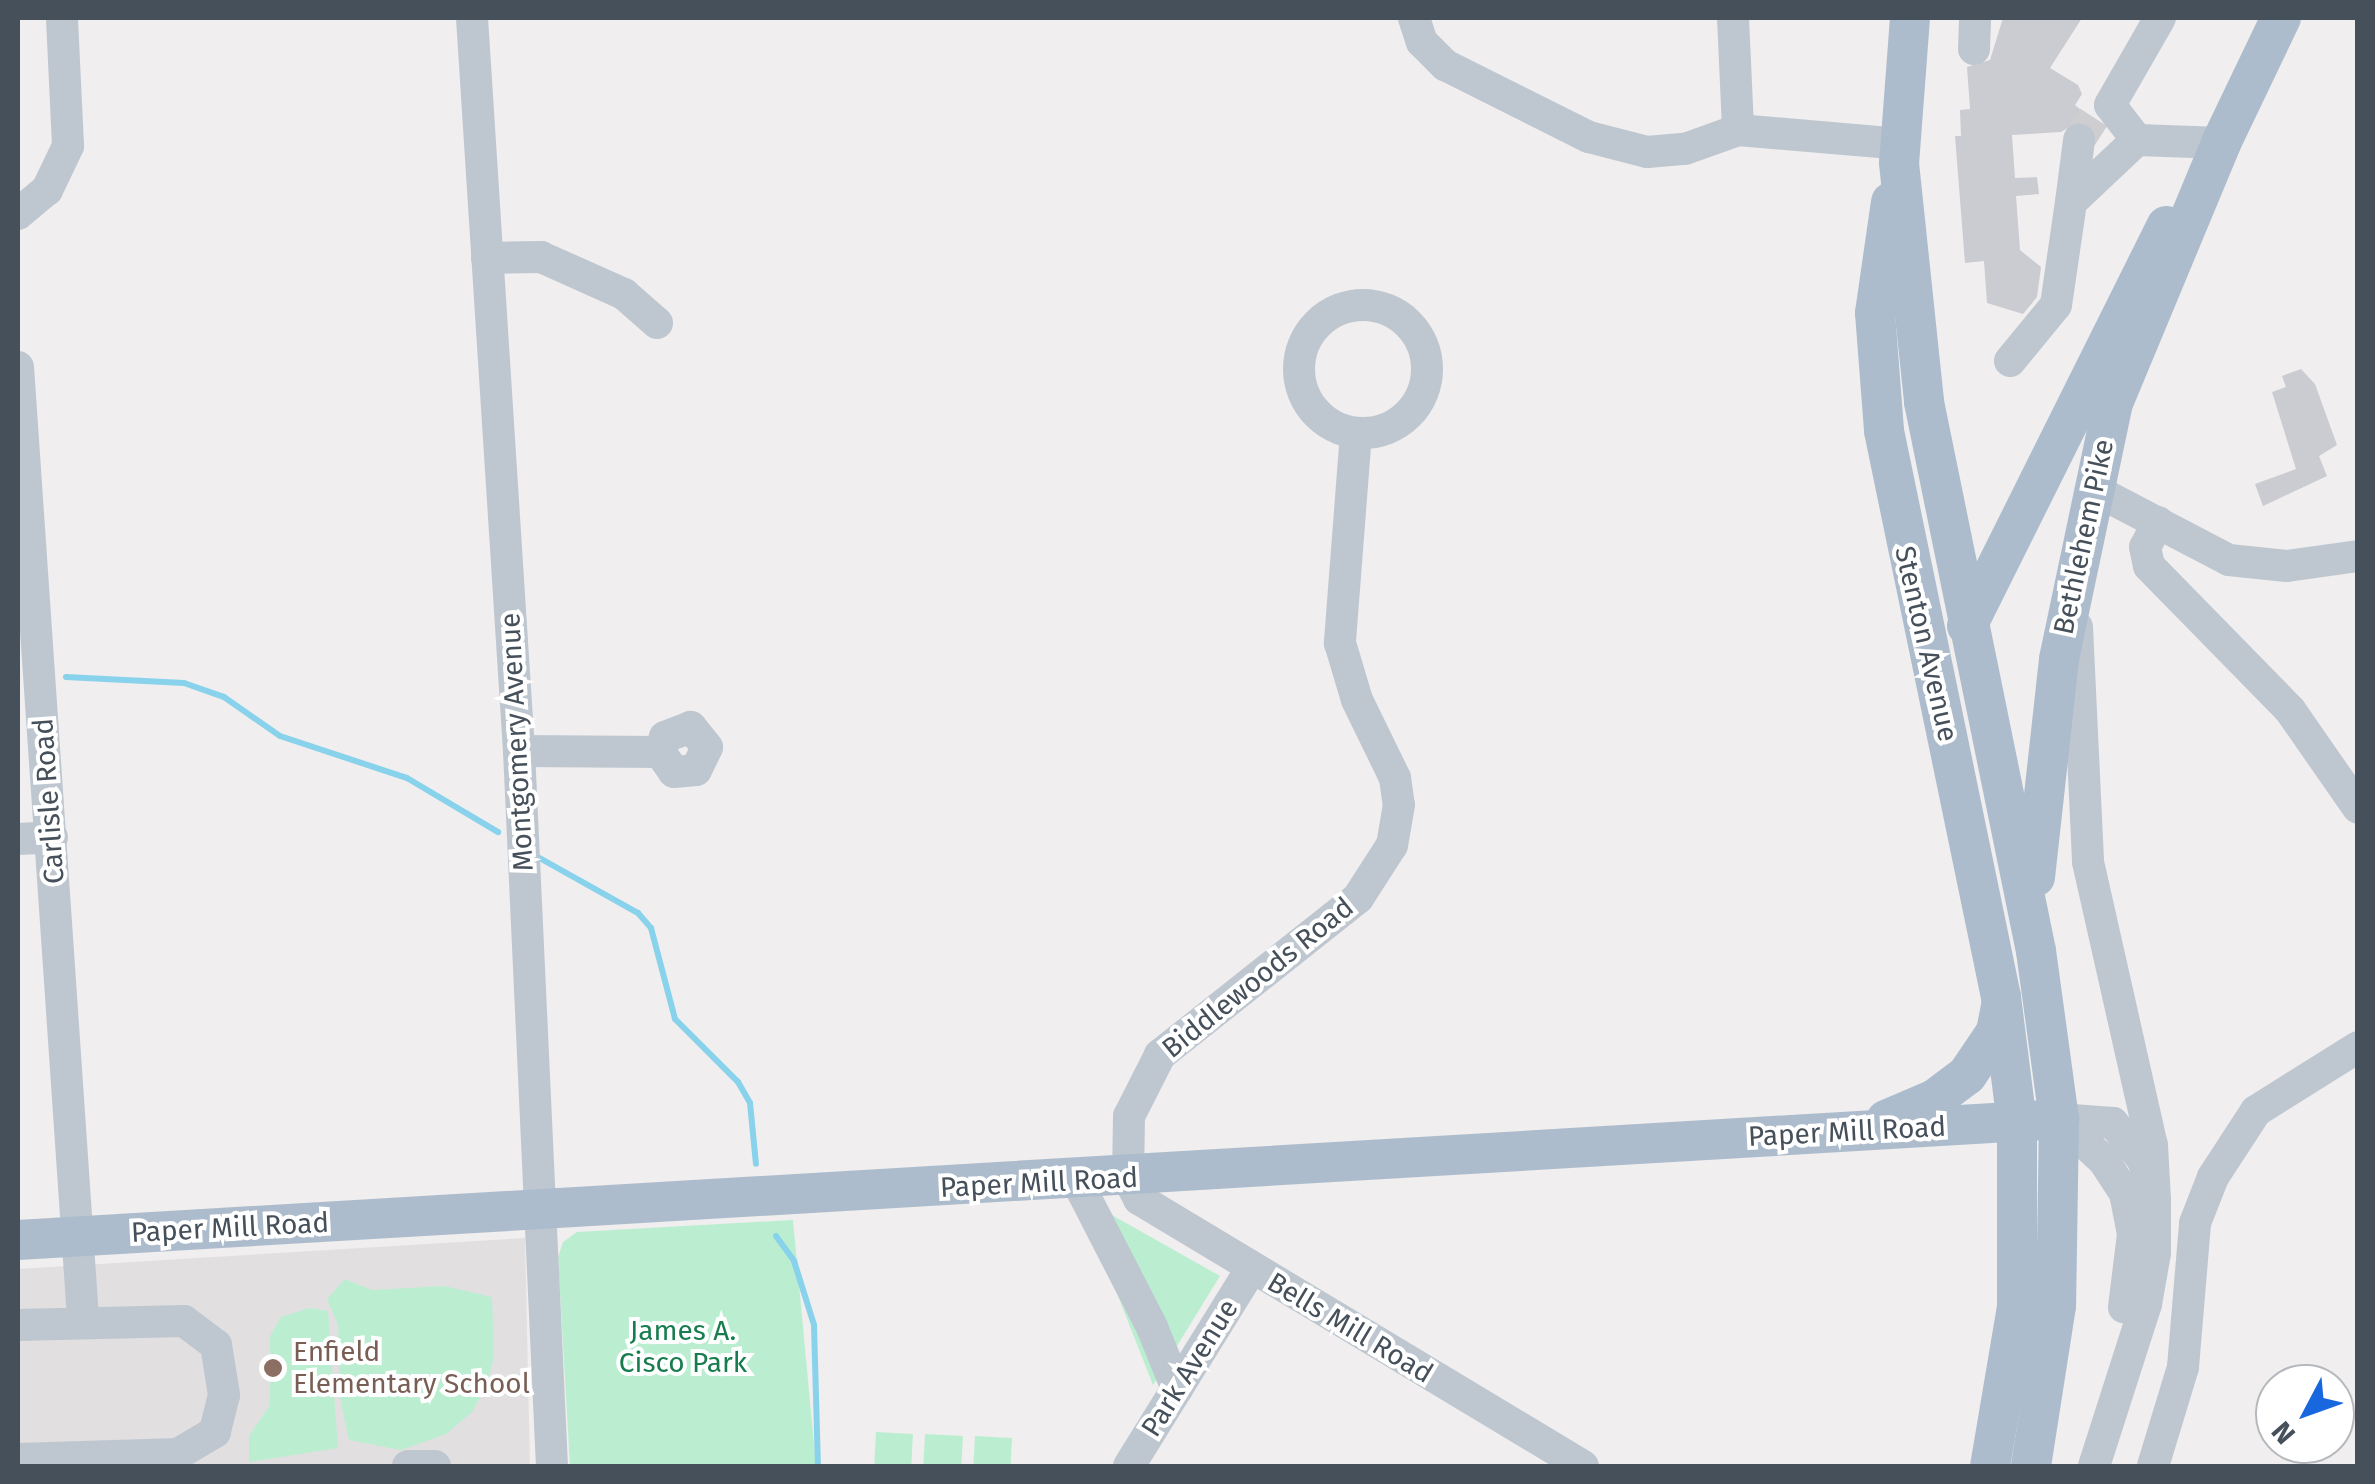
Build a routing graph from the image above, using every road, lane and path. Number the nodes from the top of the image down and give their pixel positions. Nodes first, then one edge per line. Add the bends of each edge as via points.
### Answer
1 (62, 18) edge
2 (472, 18) edge
3 (1414, 18) edge
4 (1732, 18) edge
5 (1910, 18) edge
6 (2160, 18) edge
7 (2282, 18) edge
8 (2094, 121) junction
9 (1738, 130) junction
10 (2137, 140) junction
11 (2221, 143) junction
12 (1900, 154) junction
13 (2071, 202) junction
14 (18, 214) edge
15 (488, 258) junction
16 (656, 323) dead end
17 (2010, 361) dead end
18 (18, 367) edge
19 (1356, 433) dead end
20 (2093, 489) junction
21 (2158, 522) junction
22 (2358, 556) edge
23 (2076, 568) junction
24 (1968, 624) junction
25 (1946, 732) junction
26 (518, 751) junction
27 (660, 752) dead end
28 (2358, 808) edge
29 (52, 838) junction
30 (18, 839) edge
31 (2036, 951) junction
32 (2002, 997) junction
33 (2358, 1047) edge
34 (2060, 1119) junction
35 (2018, 1122) junction
36 (1868, 1128) junction
37 (1128, 1178) junction
38 (1076, 1181) junction
39 (2155, 1200) junction
40 (537, 1214) junction
41 (78, 1235) junction
42 (18, 1240) edge
43 (1251, 1269) junction
44 (83, 1319) junction
45 (18, 1326) edge
46 (1176, 1389) junction
47 (2114, 1396) junction
48 (18, 1458) edge
49 (408, 1466) edge
50 (435, 1466) edge
51 (552, 1466) edge
52 (1129, 1466) edge
53 (1583, 1466) edge
54 (1990, 1466) edge
55 (2031, 1466) edge
56 (2094, 1466) edge
57 (2153, 1466) edge

1 - 14 street via 68,146 47,190
2 - 15 street, Montgomery Avenue
3 - 9 street via 1422,42 1445,65 1588,136 1648,152 1685,149
4 - 9 street
5 - 12 main road, Stenton Avenue
6 - 8 street
7 - 11 main road, Bethlehem Pike
8 - 10 street
8 - 13 street
9 - 12 street
10 - 11 street
10 - 13 street
11 - 20 main road, Bethlehem Pike via 2113,403
11 - 24 main road, Bethlehem Pike via 2134,279
12 - 24 main road, Stenton Avenue via 1924,402
12 - 25 main road, Stenton Avenue via 1876,286 1879,390 1899,524
13 - 17 street via 2056,304
15 - 16 street via 541,257 624,294
15 - 26 street, Montgomery Avenue
18 - 29 street, Carlisle Road
19 - 37 street, Biddlewoods Road via 1340,643 1395,778 1399,805 1392,845 1358,898 1160,1056 1129,1116
20 - 21 street
20 - 23 main road, Bethlehem Pike
21 - 22 street via 2209,553 2246,564
21 - 28 street via 2145,547 2149,566 2290,710
23 - 31 main road, Bethlehem Pike via 2040,819
23 - 39 street via 2088,862 2152,1145
24 - 25 main road, Bethlehem Pike
24 - 31 main road, Stenton Avenue
25 - 32 main road, Stenton Avenue
26 - 27 street
26 - 40 street, Montgomery Avenue
29 - 30 street
29 - 41 street, Carlisle Road
31 - 34 main road, Stenton Avenue
32 - 35 main road, Stenton Avenue
32 - 36 main road via 1996,1032 1967,1075 1935,1098
33 - 57 street via 2264,1103 2212,1176 2195,1223 2183,1366
34 - 35 main road, Paper Mill Road
34 - 39 street via 2112,1123 2143,1160
34 - 47 street via 2116,1177 2131,1212
34 - 55 main road via 2056,1306
35 - 36 main road, Paper Mill Road
35 - 54 main road via 2017,1307
36 - 37 main road, Paper Mill Road
37 - 38 main road, Paper Mill Road
37 - 43 street, Bells Mill Road via 1139,1198
38 - 40 main road, Paper Mill Road
38 - 46 street via 1152,1326
39 - 47 street via 2149,1287
40 - 41 main road, Paper Mill Road
40 - 51 street, Montgomery Avenue
41 - 42 main road, Paper Mill Road
41 - 44 street, Carlisle Road
43 - 46 street, Park Avenue
43 - 53 street, Bells Mill Road
44 - 45 street
44 - 48 street via 160,1317 202,1330 223,1366 223,1417 215,1432 178,1454
46 - 52 street, Park Avenue
47 - 56 street
49 - 50 street

